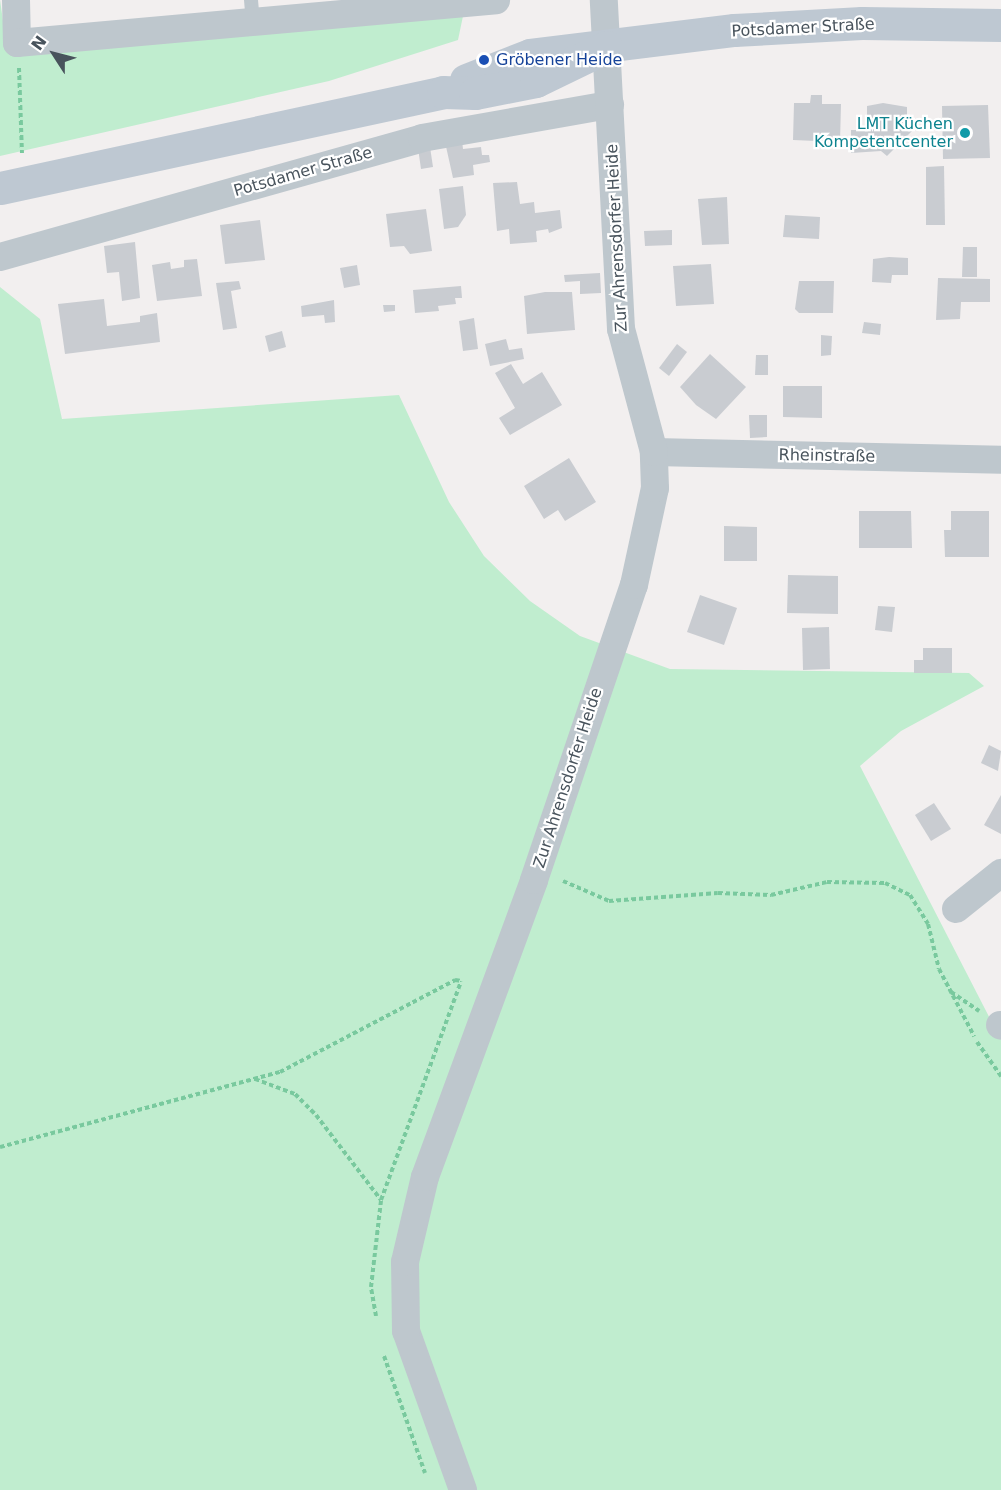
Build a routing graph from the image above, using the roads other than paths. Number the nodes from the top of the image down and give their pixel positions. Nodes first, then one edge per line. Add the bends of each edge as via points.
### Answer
1 (16, 0) edge
2 (496, 0) edge
3 (603, 0) edge
4 (252, 11) edge
5 (1001, 25) edge
6 (606, 47) junction
7 (610, 105) junction
8 (0, 188) edge
9 (0, 257) edge
10 (654, 452) junction
11 (1001, 460) edge
12 (1001, 873) edge
13 (956, 909) dead end
14 (464, 1490) edge

1 - 4 street via 17,43
2 - 4 street
3 - 6 street, Zur Ahrensdorfer Heide
5 - 6 main road, Potsdamer Straße via 862,23 757,29
6 - 7 street, Zur Ahrensdorfer Heide
6 - 8 main road, Potsdamer Straße via 530,55 481,72 443,92
7 - 9 street, Potsdamer Straße via 422,138
7 - 10 street, Zur Ahrensdorfer Heide via 621,329
10 - 11 street, Rheinstraße
10 - 14 street, Zur Ahrensdorfer Heide via 655,488 650,523 634,585 425,1177 405,1262 406,1331
12 - 13 street

